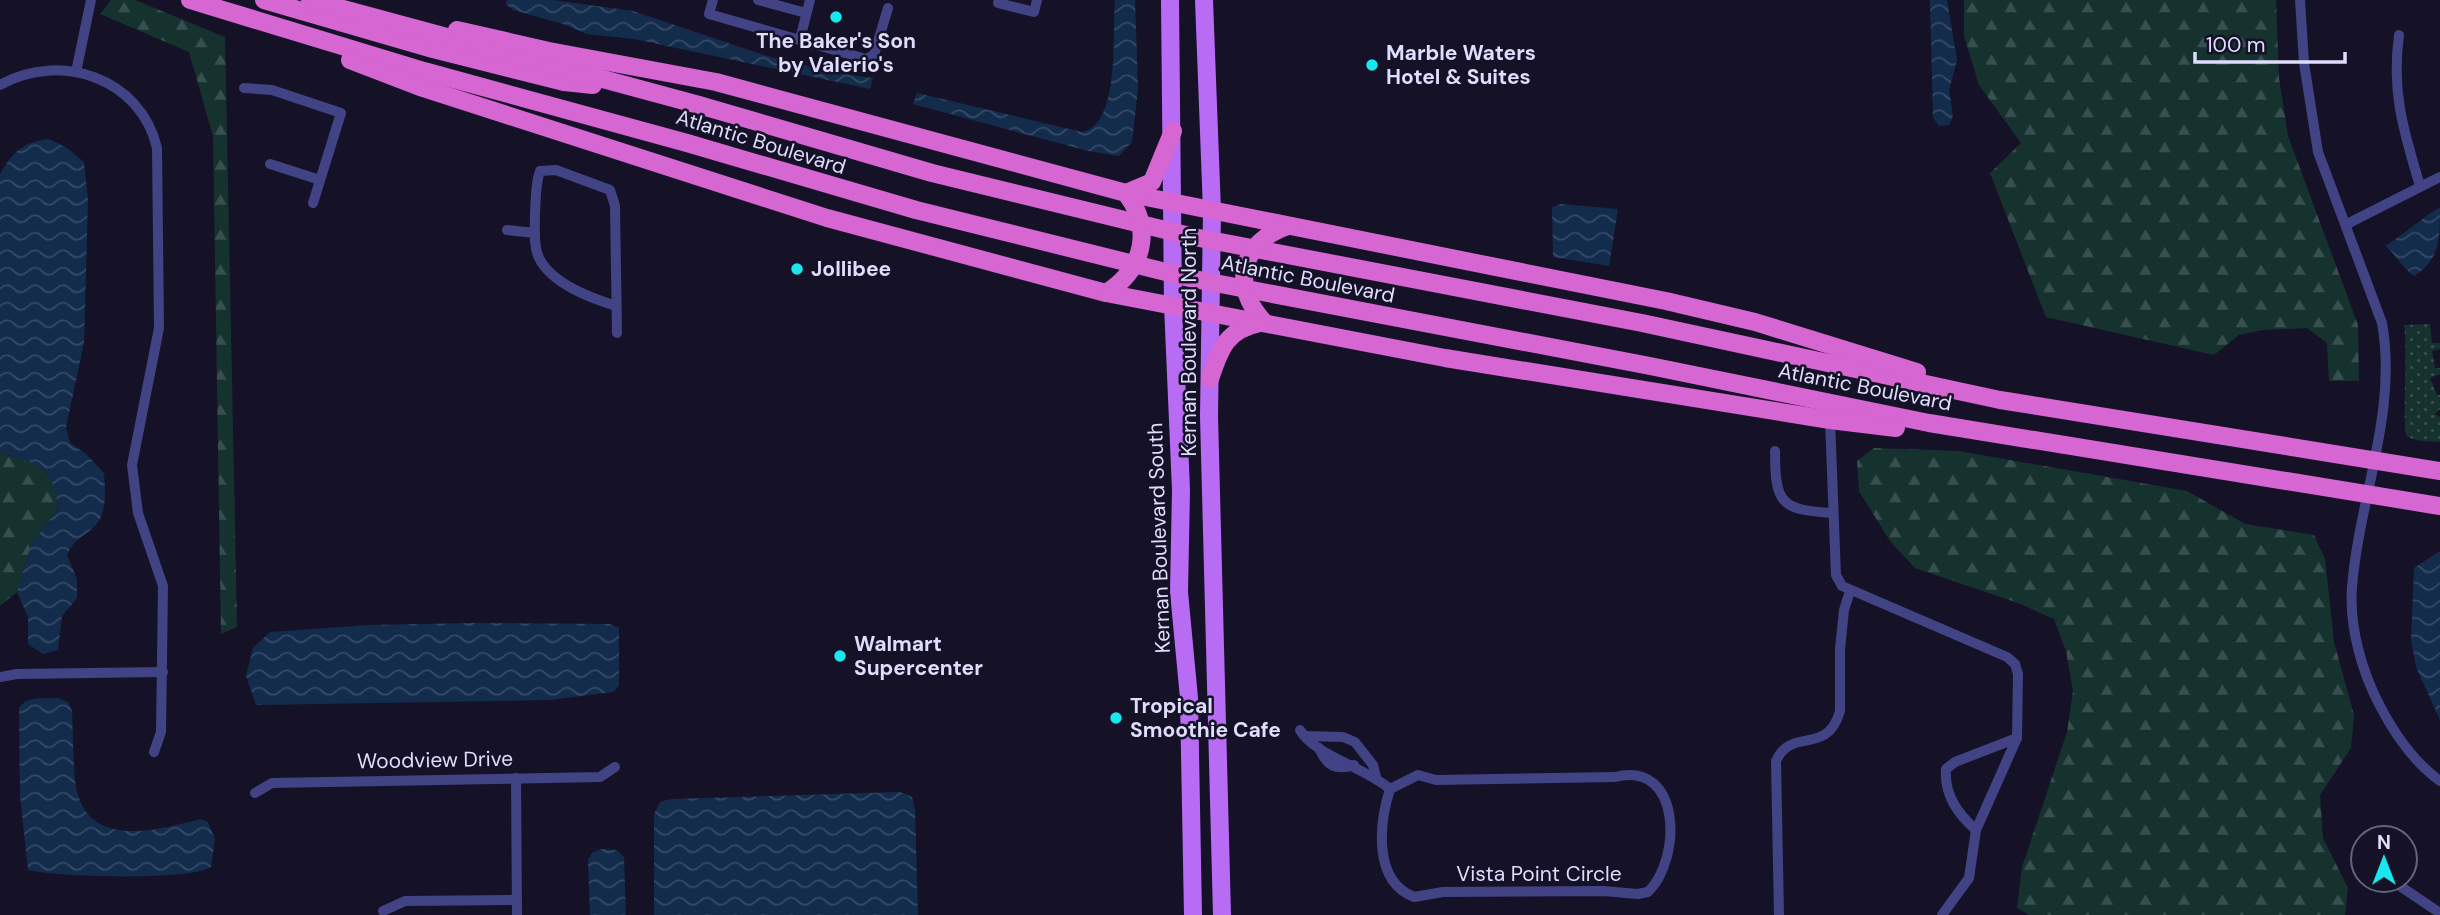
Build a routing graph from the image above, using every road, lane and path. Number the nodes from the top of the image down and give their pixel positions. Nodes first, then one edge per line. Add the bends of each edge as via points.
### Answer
1 (91, 0) edge
2 (190, 0) edge
3 (264, 0) edge
4 (312, 0) edge
5 (713, 0) edge
6 (758, 0) edge
7 (810, 0) edge
8 (1037, 0) edge
9 (1170, 0) edge
10 (1204, 0) edge
11 (2300, 0) edge
12 (995, 1) edge
13 (888, 8) dead end
14 (806, 13) junction
15 (283, 30) junction
16 (2399, 35) dead end
17 (800, 39) junction
18 (76, 72) junction
19 (1, 83) edge
20 (244, 88) dead end
21 (642, 89) junction
22 (1173, 131) junction
23 (270, 164) dead end
24 (2440, 177) edge
25 (320, 180) junction
26 (2420, 186) junction
27 (1126, 193) junction
28 (1172, 202) junction
29 (313, 203) dead end
30 (1212, 211) junction
31 (2347, 224) junction
32 (1288, 226) junction
33 (507, 230) dead end
34 (535, 233) junction
35 (1106, 293) junction
36 (1174, 304) junction
37 (616, 306) junction
38 (1211, 312) junction
39 (1264, 323) junction
40 (617, 333) dead end
41 (1210, 379) junction
42 (2000, 400) junction
43 (1830, 420) junction
44 (2034, 442) junction
45 (1775, 451) dead end
46 (2374, 461) junction
47 (2440, 471) edge
48 (2369, 495) junction
49 (2440, 506) edge
50 (1833, 513) junction
51 (1850, 591) junction
52 (163, 672) junction
53 (0, 677) edge
54 (2017, 738) junction
55 (154, 752) dead end
56 (615, 768) dead end
57 (1376, 777) junction
58 (516, 778) junction
59 (2440, 781) edge
60 (1390, 789) junction
61 (255, 793) dead end
62 (1976, 830) junction
63 (2411, 894) edge
64 (517, 900) junction
65 (383, 911) dead end
66 (2440, 913) edge
67 (517, 915) edge
68 (1193, 915) edge
69 (1222, 915) edge
70 (1779, 915) edge
71 (1942, 915) edge

1 - 18 street
2 - 15 highway, Atlantic Boulevard
3 - 21 highway via 564,82
4 - 21 highway, Atlantic Boulevard
4 - 27 highway via 549,51 703,78
5 - 17 street via 709,14
6 - 14 street
7 - 14 street
8 - 12 street via 1034,12
9 - 22 main road, Kernan Boulevard North
10 - 30 main road, Kernan Boulevard North
11 - 31 street via 2318,152
13 - 17 street via 874,55 866,59
14 - 17 street
15 - 35 highway via 423,89 686,174 827,218
15 - 44 highway, Atlantic Boulevard via 903,207 1108,260
16 - 26 street via 2394,68 2398,108
18 - 19 street via 44,71
18 - 52 street via 107,82 130,98 148,121 157,148 159,328 132,465 138,513 163,586
20 - 25 street via 272,90 341,113
21 - 42 highway, Atlantic Boulevard via 932,173 1108,217
22 - 27 highway via 1152,182
22 - 28 main road, Kernan Boulevard North
23 - 25 street
24 - 26 street
25 - 29 street
26 - 31 street
27 - 28 highway
27 - 35 highway via 1140,219 1142,248 1129,274
28 - 30 highway
28 - 36 main road, Kernan Boulevard South
30 - 32 highway
30 - 38 main road, Kernan Boulevard North
31 - 46 street via 2386,345 2386,394
32 - 39 highway via 1261,240 1245,266 1246,297
32 - 42 highway via 1666,300 1755,322
33 - 34 street
34 - 37 street via 539,257 551,272 584,295
34 - 37 street via 540,171 556,170 610,190 615,206
35 - 36 highway
36 - 38 highway
36 - 68 main road, Kernan Boulevard South via 1181,490 1179,593 1189,698
37 - 40 street
38 - 39 highway
38 - 41 main road, Kernan Boulevard North
39 - 41 highway via 1246,326 1232,335
39 - 43 highway via 1445,358
41 - 69 main road, Kernan Boulevard North
42 - 46 highway, Atlantic Boulevard
43 - 44 highway
43 - 50 street
44 - 48 highway, Atlantic Boulevard
45 - 50 street via 1777,494 1785,504 1800,511
46 - 47 highway, Atlantic Boulevard
46 - 48 street
48 - 49 highway, Atlantic Boulevard
48 - 59 street via 2352,587 2363,665 2401,742
50 - 51 street via 1836,575
51 - 54 street via 2015,664
51 - 70 street via 1844,610 1836,726 1826,737 1794,743 1781,751 1776,761
52 - 53 street
52 - 55 street via 161,732
54 - 62 street
54 - 62 street via 1946,769 1946,784 1957,812
56 - 58 street, Woodview Drive via 600,777
57 - 57 street via 1373,765 1355,742 1301,733 1319,748
57 - 60 street
58 - 61 street, Woodview Drive via 272,783
58 - 64 street
60 - 60 street, Vista Point Circle via 1385,806 1385,869 1402,893 1414,897 1443,892 1638,894 1648,892 1667,867 1664,793 1633,772 1615,777 1436,780 1418,775
62 - 71 street via 1969,878
63 - 66 street
64 - 65 street via 405,901
64 - 67 street

